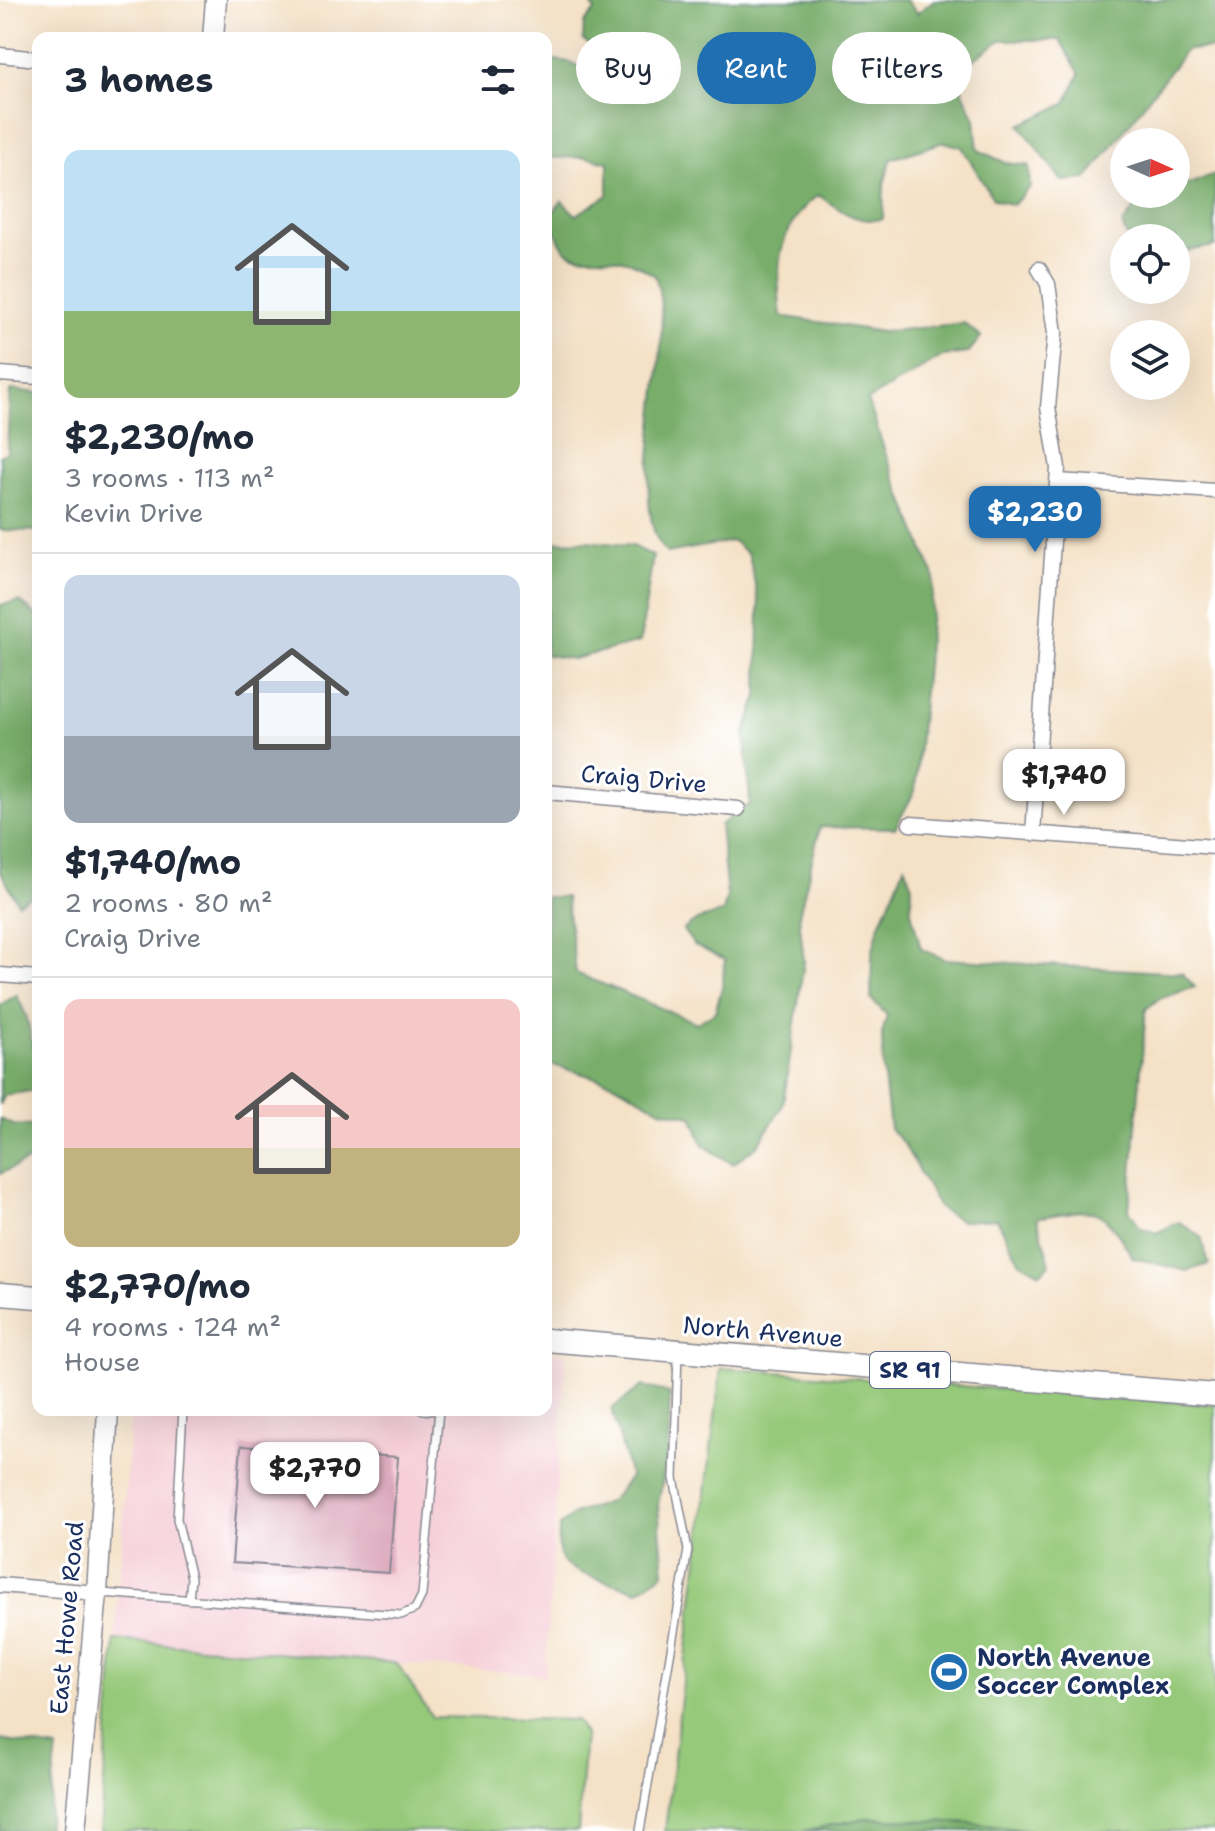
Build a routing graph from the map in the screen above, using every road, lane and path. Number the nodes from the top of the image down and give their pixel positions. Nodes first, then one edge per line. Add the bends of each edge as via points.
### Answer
1 (216, 0) edge
2 (213, 32) edge
3 (0, 55) edge
4 (32, 58) edge
5 (1039, 269) dead end
6 (0, 374) edge
7 (32, 377) edge
8 (1058, 481) junction
9 (1215, 491) edge
10 (552, 793) edge
11 (738, 809) dead end
12 (910, 824) dead end
13 (1033, 834) junction
14 (1215, 847) edge
15 (0, 975) edge
16 (32, 978) edge
17 (0, 1294) edge
18 (32, 1297) edge
19 (552, 1340) edge
20 (678, 1351) junction
21 (1215, 1395) edge
22 (108, 1416) edge
23 (183, 1416) edge
24 (439, 1416) edge
25 (0, 1585) edge
26 (97, 1593) junction
27 (189, 1600) junction
28 (75, 1831) edge
29 (640, 1831) edge

1 - 2 main road
3 - 4 street
5 - 8 street via 1048,284 1055,333 1048,407
6 - 7 street
8 - 9 street
8 - 13 street
10 - 11 street, Craig Drive
12 - 13 street
13 - 14 street
15 - 16 street
17 - 18 main road
19 - 20 main road, North Avenue / SR 91
20 - 21 main road, North Avenue / SR 91
20 - 29 lane via 674,1478 688,1550
22 - 26 main road, East Howe Road
23 - 27 lane via 177,1519 191,1578
24 - 27 lane via 422,1595 415,1609 401,1615
25 - 26 street
26 - 27 lane
26 - 28 main road, East Howe Road

